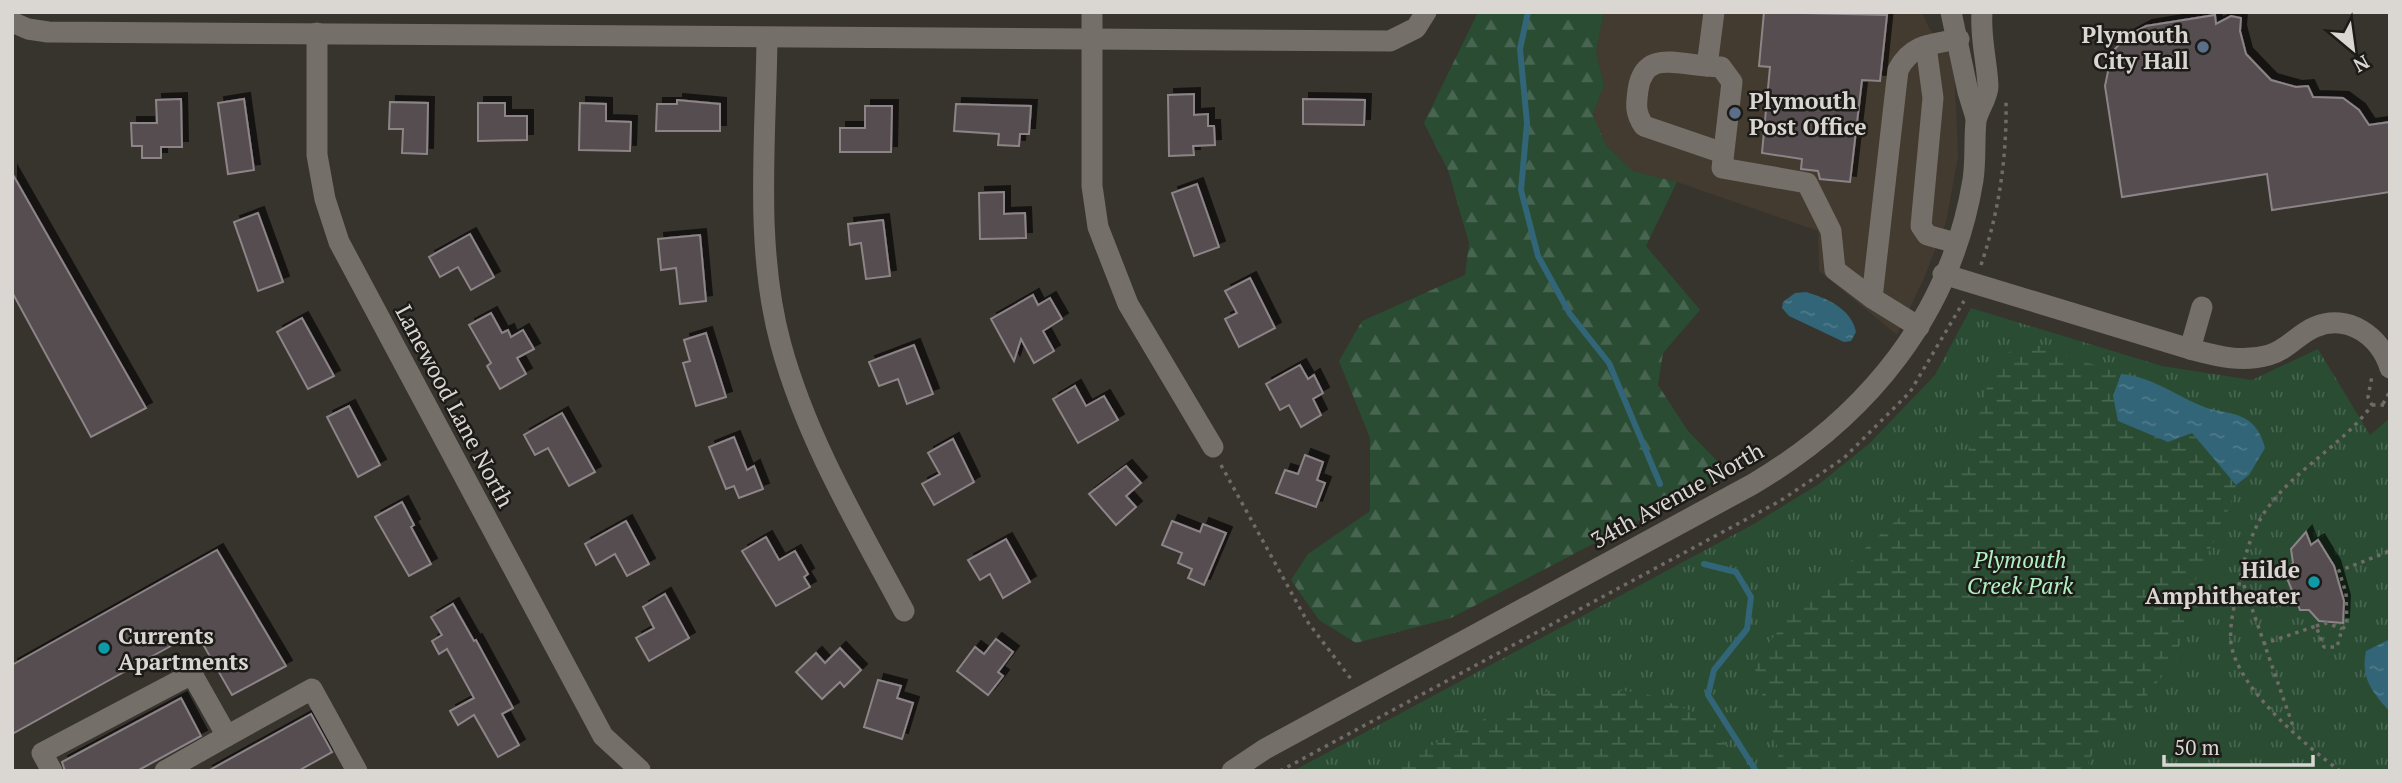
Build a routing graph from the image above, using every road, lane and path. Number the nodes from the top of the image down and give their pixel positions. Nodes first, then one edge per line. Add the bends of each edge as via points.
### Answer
1 (1092, 12) edge
2 (1426, 12) edge
3 (1714, 12) edge
4 (1951, 12) edge
5 (1982, 12) edge
6 (13, 22) edge
7 (317, 33) junction
8 (767, 38) junction
9 (1091, 39) junction
10 (1959, 39) junction
11 (1926, 46) junction
12 (1707, 66) junction
13 (2006, 96) dead end
14 (1976, 118) junction
15 (1723, 153) junction
16 (1956, 243) junction
17 (1978, 273) dead end
18 (1943, 274) junction
19 (1966, 298) dead end
20 (1872, 299) junction
21 (1976, 302) dead end
22 (2203, 307) dead end
23 (1919, 327) junction
24 (2190, 349) junction
25 (2380, 367) edge
26 (2390, 391) edge
27 (2383, 404) junction
28 (2372, 405) junction
29 (2390, 405) edge
30 (1213, 447) joint
31 (2390, 551) edge
32 (2241, 575) junction
33 (904, 611) dead end
34 (2316, 626) junction
35 (2342, 629) junction
36 (2263, 644) junction
37 (1351, 678) dead end
38 (2295, 731) junction
39 (227, 736) junction
40 (640, 770) edge
41 (52, 771) edge
42 (165, 771) edge
43 (357, 771) edge
44 (1232, 771) edge
45 (2340, 771) edge

1 - 9 street
2 - 9 street via 1416,28 1390,41
3 - 12 street
4 - 10 street, 34th Avenue North
5 - 14 street, 34th Avenue North via 1988,89
6 - 7 street via 48,32
7 - 8 street
7 - 40 street, Lanewood Lane North via 317,155 339,242 603,736
8 - 9 street
8 - 33 street via 765,214 769,279 780,343 801,407 828,466
9 - 30 street via 1092,186 1098,227 1128,304
10 - 11 street
10 - 14 street, 34th Avenue North
11 - 16 street via 1933,98 1921,226 1927,234
11 - 20 street via 1905,55 1898,70
12 - 15 street via 1721,66 1732,82
12 - 15 street via 1655,62 1645,67 1635,109 1644,126
13 - 17 path via 2002,184
14 - 16 street, 34th Avenue North via 1973,180
15 - 20 street via 1722,168 1807,183 1831,231 1835,270
16 - 18 street, 34th Avenue North
18 - 23 street, 34th Avenue North
18 - 24 street
19 - 21 path
20 - 23 street
22 - 24 street
23 - 44 street, 34th Avenue North via 1854,410 1785,466
24 - 25 street via 2226,359 2250,359 2272,354 2316,327 2344,323 2379,345
25 - 28 path via 2372,374 2368,397
26 - 27 path
27 - 28 path
27 - 29 path
28 - 32 path via 2269,506 2253,534
30 - 37 path via 1307,621
31 - 35 path via 2339,571 2346,593 2347,625
32 - 36 path
32 - 38 path via 2231,643 2240,671 2256,694
34 - 35 path via 2328,623
34 - 35 path via 2327,649 2337,647
34 - 36 path
36 - 38 path
38 - 45 path
39 - 41 street via 192,674 42,753
39 - 42 street
39 - 43 street via 312,689

